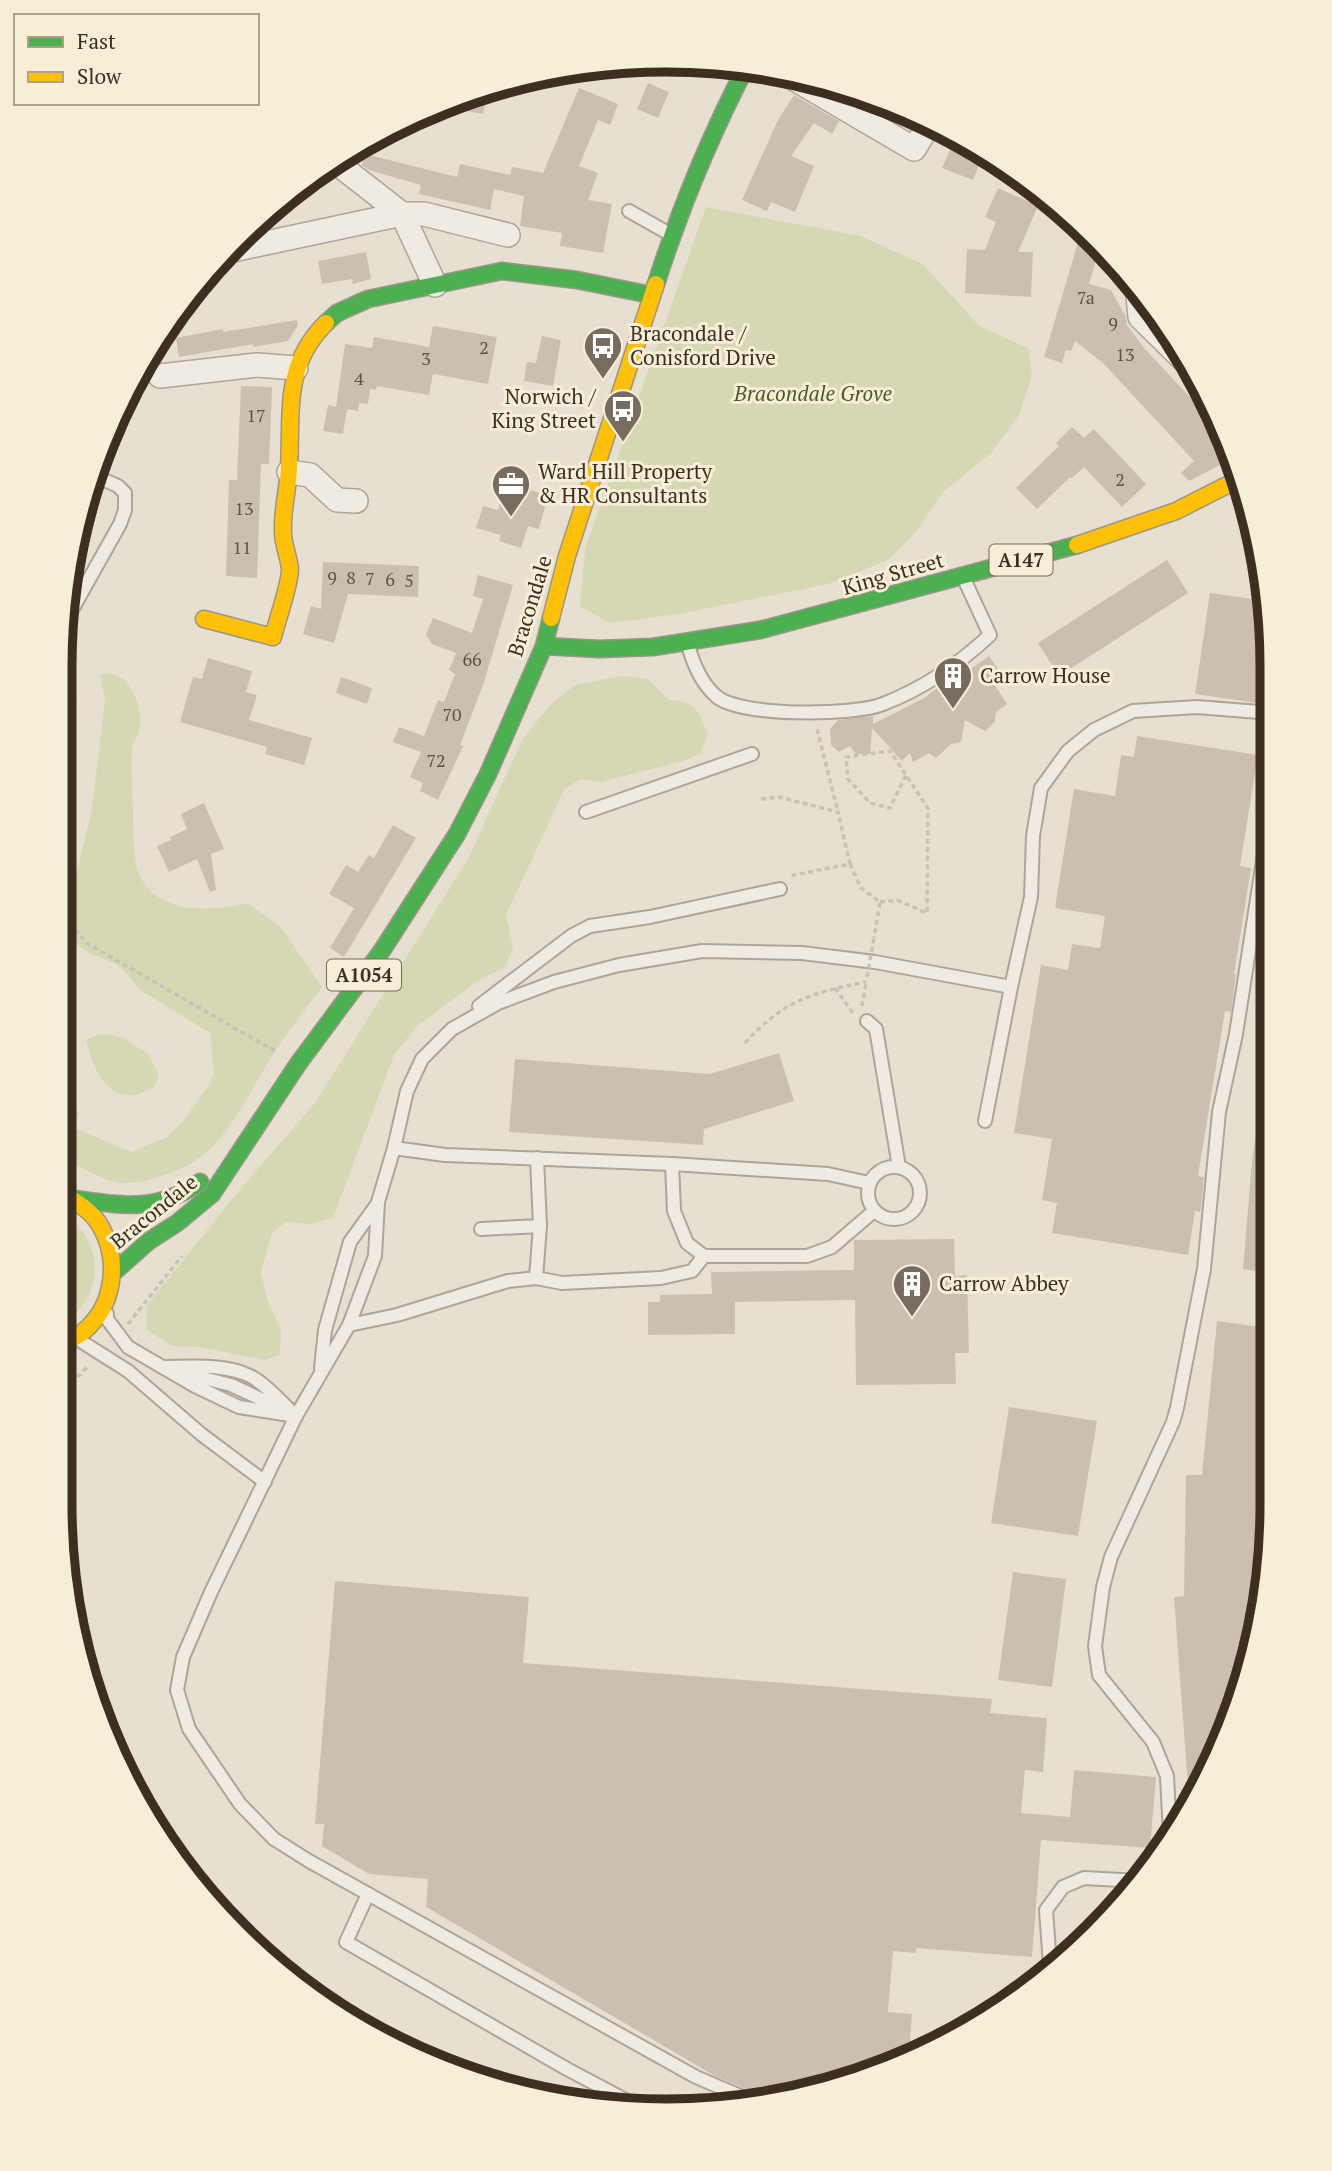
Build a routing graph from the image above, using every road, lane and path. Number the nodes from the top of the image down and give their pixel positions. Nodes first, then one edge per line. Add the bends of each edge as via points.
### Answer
1 (741, 77) edge
2 (814, 91) edge
3 (925, 131) edge
4 (343, 168) edge
5 (629, 211) dead end
6 (402, 214) junction
7 (671, 234) junction
8 (508, 235) dead end
9 (245, 247) edge
10 (435, 285) junction
11 (651, 295) junction
12 (1139, 307) edge
13 (1160, 337) edge
14 (296, 368) junction
15 (160, 376) dead end
16 (289, 472) junction
17 (102, 479) edge
18 (1231, 483) edge
19 (356, 501) dead end
20 (961, 566) junction
21 (75, 604) edge
22 (204, 618) dead end
23 (688, 644) junction
24 (544, 646) junction
25 (1260, 712) edge
26 (813, 714) junction
27 (752, 754) dead end
28 (907, 773) junction
29 (761, 799) dead end
30 (586, 811) dead end
31 (838, 812) junction
32 (850, 864) junction
33 (1260, 881) edge
34 (779, 884) joint
35 (880, 902) junction
36 (72, 924) edge
37 (867, 979) junction
38 (1011, 987) junction
39 (835, 988) junction
40 (867, 1021) dead end
41 (452, 1028) junction
42 (745, 1043) dead end
43 (298, 1064) junction
44 (265, 1113) junction
45 (985, 1121) dead end
46 (394, 1148) junction
47 (537, 1158) junction
48 (673, 1164) junction
49 (900, 1167) junction
50 (869, 1183) junction
51 (72, 1197) edge
52 (72, 1199) edge
53 (378, 1202) junction
54 (874, 1211) junction
55 (540, 1226) junction
56 (481, 1229) dead end
57 (704, 1256) junction
58 (114, 1272) junction
59 (536, 1278) junction
60 (109, 1296) junction
61 (349, 1325) junction
62 (72, 1340) edge
63 (72, 1347) edge
64 (89, 1364) dead end
65 (162, 1367) junction
66 (321, 1369) junction
67 (72, 1383) edge
68 (296, 1416) junction
69 (265, 1482) junction
70 (1169, 1820) edge
71 (1126, 1880) edge
72 (368, 1894) junction
73 (1050, 1959) edge
74 (737, 2095) edge
75 (621, 2097) edge

1 - 7 main road, Bracondale via 714,128
2 - 3 street via 914,149
4 - 6 street
5 - 7 lane
6 - 8 street via 424,214
6 - 9 street
6 - 10 street
7 - 11 main road, Bracondale
10 - 11 main road via 502,271
10 - 14 main road via 368,299 337,313 313,336
11 - 24 main road, Bracondale via 567,556
12 - 13 street via 1140,317
14 - 15 street via 257,365
14 - 16 main road
16 - 19 street via 310,475 337,500
16 - 22 main road via 283,536 290,572 274,637
17 - 21 lane via 125,493 125,510
18 - 20 main road, King Street / A147 via 1134,526
20 - 23 main road, King Street / A147 via 796,623
20 - 26 lane via 970,597 990,635 970,654 919,687 880,706
23 - 24 main road, King Street / A147 via 586,650
23 - 26 lane via 694,665 717,697 751,709
24 - 43 main road, Bracondale / A1054 via 457,834 381,952
25 - 38 lane via 1197,707 1133,711 1094,730 1068,751 1041,789 1033,836 1031,897
26 - 31 path
27 - 30 lane
28 - 28 path via 890,808 870,803 848,779 846,757 890,751
28 - 35 path via 928,808 927,913 897,900
29 - 31 path via 779,797
31 - 32 path
32 - 34 path
32 - 35 path via 861,888
33 - 70 lane via 1219,1112 1204,1269 1177,1408 1111,1557 1095,1646 1098,1675 1153,1742 1167,1776
34 - 41 lane via 650,917 590,926
35 - 37 path, bridge
36 - 43 path via 88,944
37 - 39 path
37 - 39 path via 862,1014 850,1012
38 - 41 lane via 802,953 702,951 554,982 498,1003
38 - 45 lane
39 - 42 path via 775,1013
40 - 49 lane via 876,1029
41 - 46 lane via 422,1059 407,1091
43 - 44 main road, Bracondale / A1054
44 - 51 main road, Bracondale / A1054 via 212,1172 186,1193 159,1204 134,1207
44 - 58 main road, Bracondale / A1054 via 212,1194
46 - 47 lane via 445,1156
46 - 53 lane
47 - 48 lane
47 - 55 lane
48 - 50 lane via 828,1174
48 - 57 lane via 674,1211 687,1243
49 - 50 lane via 887,1167
49 - 54 lane via 911,1173 919,1189 913,1210 893,1219
50 - 54 lane via 868,1198
52 - 58 main road via 94,1216 111,1247
53 - 61 lane via 374,1256
53 - 66 lane via 350,1242 325,1330
54 - 57 lane via 832,1247 807,1256
55 - 56 lane
55 - 59 lane
57 - 59 lane via 692,1271 661,1278 562,1283
58 - 60 main road
59 - 61 lane via 508,1281
60 - 62 main road via 97,1317
60 - 65 lane via 107,1319 117,1335
61 - 66 lane
63 - 69 lane via 109,1357
64 - 67 path
65 - 68 lane via 239,1407
65 - 68 lane via 244,1374
66 - 68 lane
68 - 69 lane
69 - 72 lane via 187,1646 177,1690 189,1728 240,1804 274,1839
71 - 73 lane via 1084,1878 1063,1887 1046,1910
72 - 74 lane via 696,2077
72 - 75 lane via 346,1942

